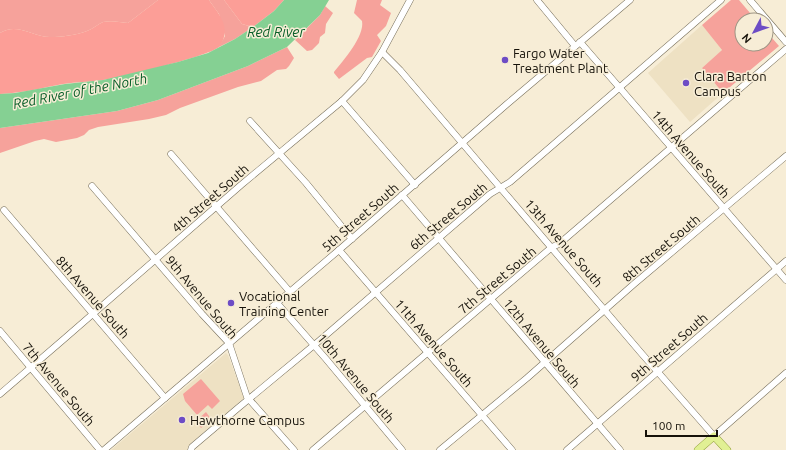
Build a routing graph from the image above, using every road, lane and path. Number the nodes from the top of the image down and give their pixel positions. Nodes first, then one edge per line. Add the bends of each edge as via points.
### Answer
1 (410, 0) edge
2 (537, 0) edge
3 (721, 0) edge
4 (750, 0) edge
5 (628, 1) edge
6 (786, 42) edge
7 (578, 44) junction
8 (786, 49) edge
9 (382, 52) junction
10 (620, 88) junction
11 (342, 102) junction
12 (495, 115) junction
13 (250, 121) dead end
14 (452, 130) junction
15 (462, 143) junction
16 (672, 148) junction
17 (279, 153) junction
18 (171, 154) dead end
19 (786, 156) edge
20 (415, 184) junction
21 (92, 186) dead end
22 (500, 188) junction
23 (402, 195) junction
24 (217, 206) junction
25 (724, 208) junction
26 (4, 210) dead end
27 (438, 238) junction
28 (352, 239) junction
29 (552, 247) junction
30 (339, 250) junction
31 (156, 260) junction
32 (786, 261) edge
33 (777, 269) junction
34 (786, 280) edge
35 (290, 292) junction
36 (376, 292) junction
37 (491, 300) junction
38 (277, 303) junction
39 (605, 310) junction
40 (93, 314) junction
41 (0, 331) edge
42 (229, 343) junction
43 (314, 345) junction
44 (428, 353) junction
45 (544, 362) junction
46 (31, 368) junction
47 (658, 372) junction
48 (786, 373) edge
49 (0, 394) edge
50 (165, 398) junction
51 (249, 399) junction
52 (365, 406) junction
53 (482, 415) junction
54 (597, 424) junction
55 (714, 436) junction
56 (100, 450) edge
57 (104, 450) edge
58 (191, 450) edge
59 (294, 450) edge
60 (313, 450) edge
61 (402, 450) edge
62 (440, 450) edge
63 (512, 450) edge
64 (567, 450) edge
65 (620, 450) edge
66 (698, 450) edge
67 (727, 450) edge

1 - 9 street, 4th Street South
2 - 7 street, 14th Avenue South
3 - 10 street, 6th Street South
4 - 6 street
5 - 7 street, 5th Street South
7 - 10 street, 14th Avenue South
7 - 12 street, 5th Street South
8 - 16 street, 7th Street South
9 - 11 street, 4th Street South via 363,80
9 - 14 street, 13th Avenue South
10 - 16 street, 14th Avenue South
10 - 22 street, 6th Street South
11 - 17 street, 4th Street South
11 - 20 street
12 - 14 street via 486,118 467,134 459,134
12 - 15 street, 5th Street South
13 - 17 street
14 - 15 street, 13th Avenue South
15 - 20 street, 5th Street South
15 - 22 street, 13th Avenue South
16 - 25 street, 14th Avenue South
16 - 29 street, 7th Street South via 560,244
17 - 24 street, 4th Street South
17 - 28 street
18 - 24 street
19 - 25 street, 8th Street South
20 - 23 street, 5th Street South
21 - 31 street, 9th Avenue South
22 - 27 street, 6th Street South
22 - 29 street, 13th Avenue South
23 - 27 street, 12th Avenue South
23 - 28 street, 5th Street South
24 - 31 street, 4th Street South
24 - 35 street
25 - 33 street, 14th Avenue South
25 - 39 street, 8th Street South
26 - 40 street, 8th Avenue South
27 - 36 street, 6th Street South
27 - 37 street, 12th Avenue South
28 - 30 street, 5th Street South
29 - 37 street, 7th Street South
29 - 39 street, 13th Avenue South
30 - 35 street, 5th Street South
30 - 36 street, 11th Avenue South
31 - 40 street, 4th Street South
31 - 42 street, 9th Avenue South
32 - 33 street, 9th Street South
33 - 34 street, 14th Avenue South
33 - 47 street, 9th Street South
35 - 38 street, 5th Street South
36 - 43 street, 6th Street South
36 - 44 street, 11th Avenue South
37 - 44 street, 7th Street South
37 - 45 street, 12th Avenue South
38 - 42 street, 5th Street South
38 - 43 street, 10th Avenue South
39 - 45 street, 8th Street South
39 - 47 street, 13th Avenue South
40 - 46 street, 4th Street South
40 - 50 street, 8th Avenue South
41 - 46 street, 7th Avenue South
42 - 50 street, 5th Street South
42 - 51 street, 9th Avenue South
43 - 51 street, 6th Street South
43 - 52 street, 10th Avenue South
44 - 52 street, 7th Street South
44 - 53 street, 11th Avenue South
45 - 53 street, 8th Street South
45 - 54 street, 12th Avenue South
46 - 49 street, 4th Street South
46 - 56 street, 7th Avenue South
47 - 54 street, 9th Street South
47 - 55 street, 13th Avenue South
48 - 55 street
50 - 57 street, 5th Street South
51 - 58 street, 6th Street South
51 - 59 street, 9th Avenue South
52 - 60 street, 7th Street South
52 - 61 street, 10th Avenue South
53 - 62 street, 8th Street South
53 - 63 street, 11th Avenue South
54 - 64 street, 9th Street South
54 - 65 street, 12th Avenue South
55 - 66 main road
55 - 67 main road, 13th Avenue South

